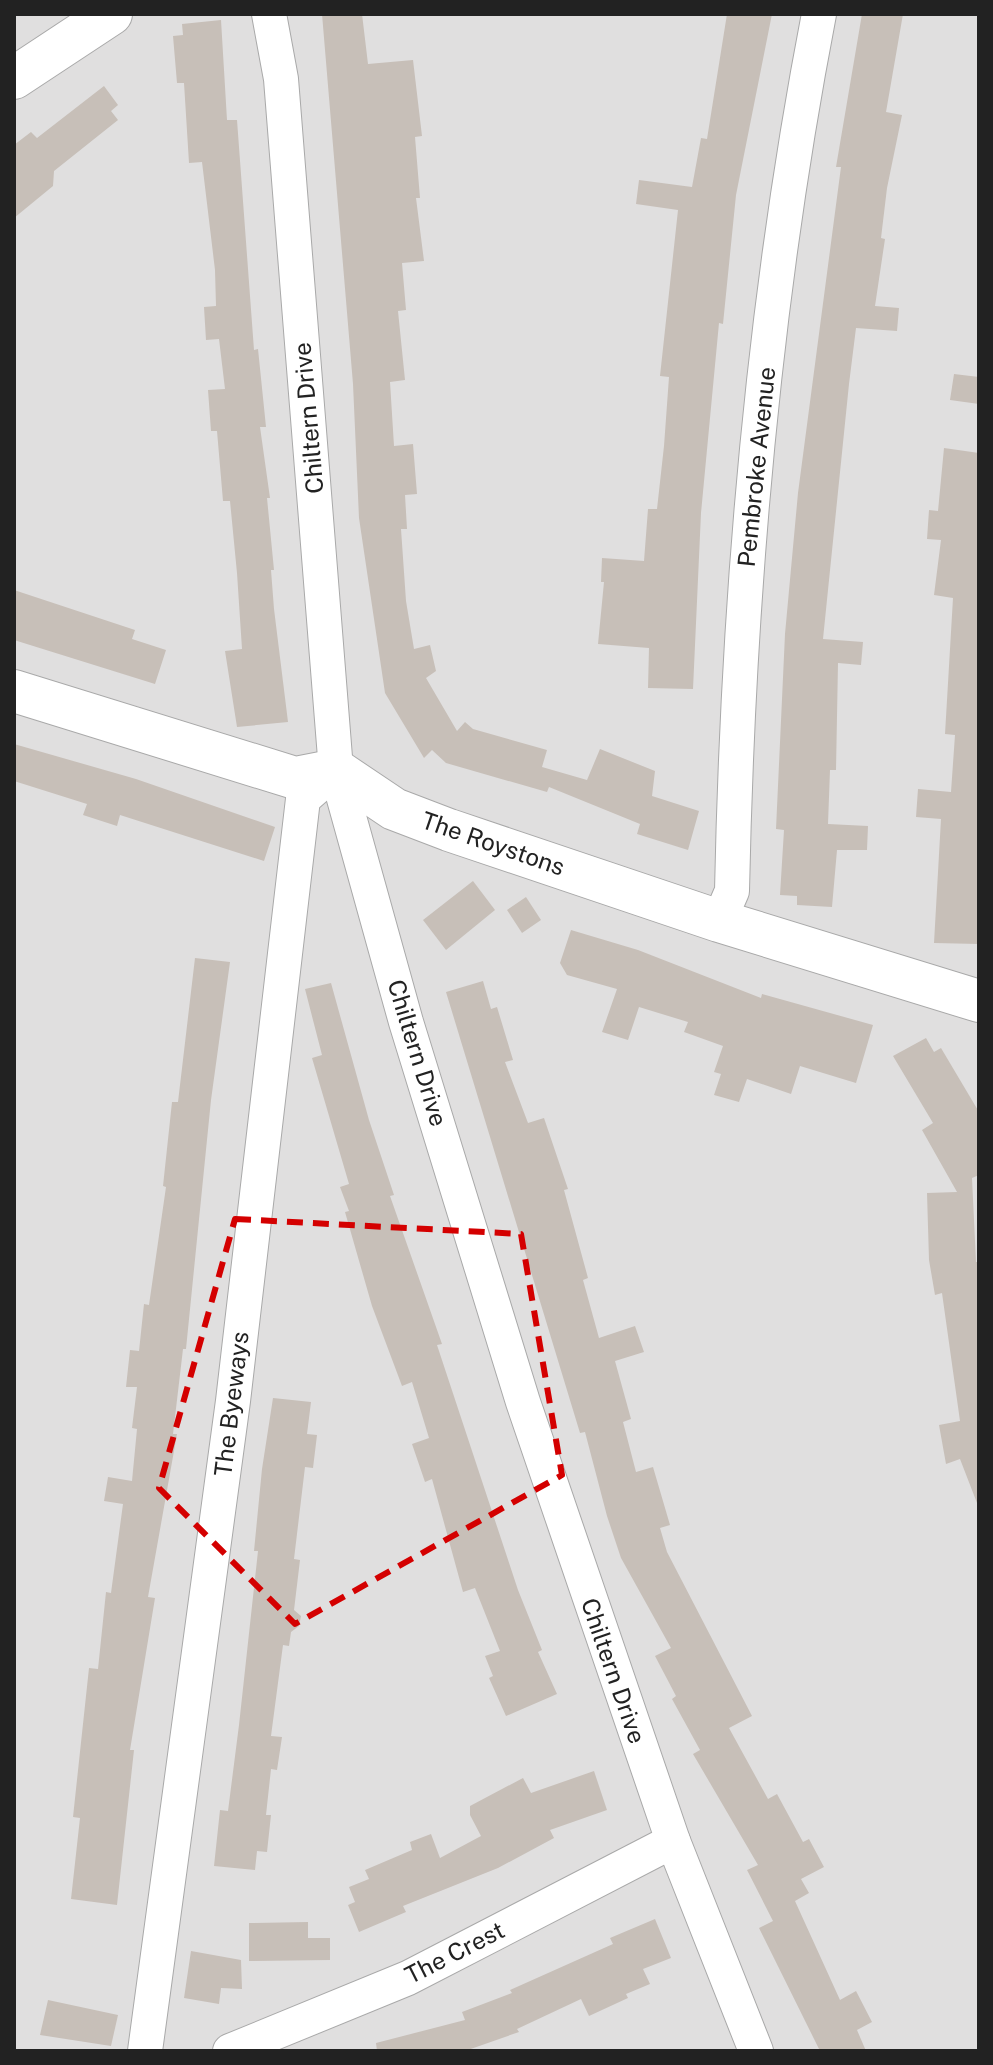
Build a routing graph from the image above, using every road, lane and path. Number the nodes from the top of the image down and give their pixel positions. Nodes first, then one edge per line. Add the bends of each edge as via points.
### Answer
1 (111, 14) edge
2 (269, 14) edge
3 (819, 14) edge
4 (14, 78) edge
5 (14, 691) edge
6 (336, 770) junction
7 (719, 921) junction
8 (979, 1001) edge
9 (673, 1841) junction
10 (145, 2051) edge
11 (230, 2051) edge
12 (756, 2051) edge

1 - 4 street
2 - 6 street, Chiltern Drive via 283,95
3 - 7 street, Pembroke Avenue via 790,165 762,403 738,659 732,891
5 - 6 street via 295,778
6 - 7 street, The Roystons via 394,809
6 - 9 street, Chiltern Drive via 406,1022 523,1402
6 - 10 street, The Byeways via 303,799 231,1417
7 - 8 street, The Roystons
9 - 11 street, The Crest via 408,1978
9 - 12 street, Chiltern Drive

